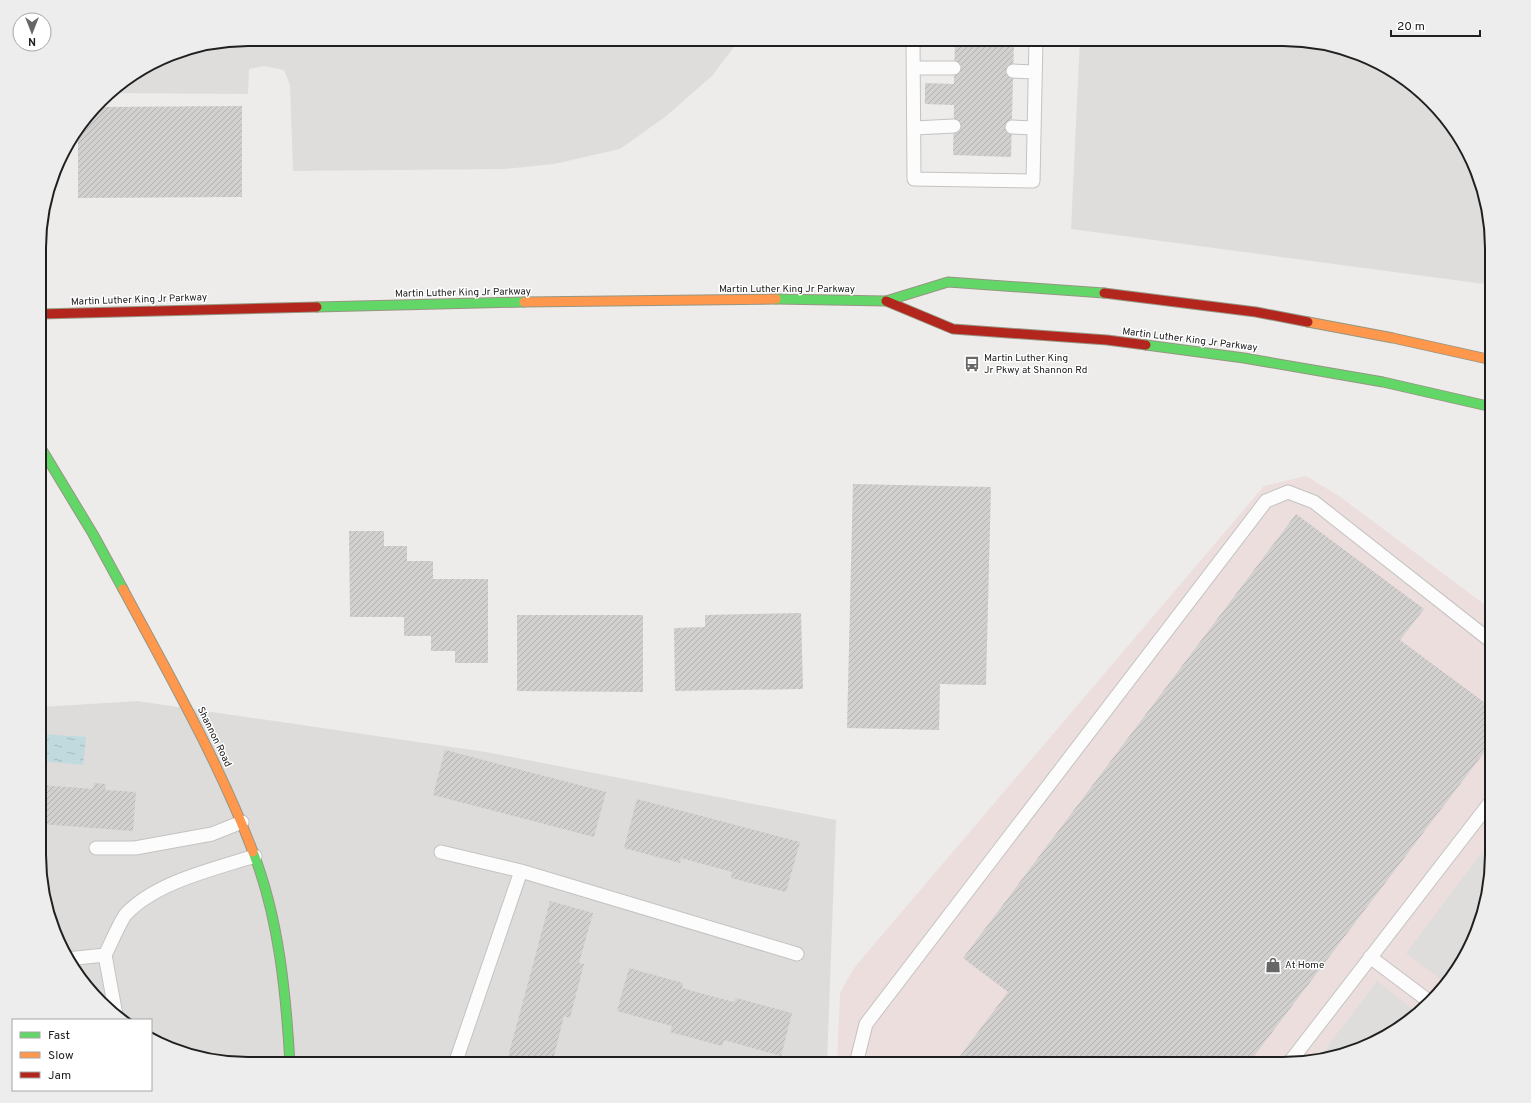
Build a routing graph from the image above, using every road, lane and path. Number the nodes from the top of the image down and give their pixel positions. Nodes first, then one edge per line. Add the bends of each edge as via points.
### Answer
1 (913, 46) edge
2 (1036, 46) edge
3 (914, 68) junction
4 (954, 68) dead end
5 (1013, 71) dead end
6 (1035, 72) junction
7 (954, 126) dead end
8 (1012, 127) dead end
9 (914, 128) junction
10 (1034, 128) junction
11 (886, 301) junction
12 (46, 314) edge
13 (1485, 358) edge
14 (1485, 405) edge
15 (46, 456) edge
16 (1485, 636) edge
17 (1485, 809) edge
18 (242, 822) junction
19 (96, 848) dead end
20 (441, 852) dead end
21 (254, 856) junction
22 (521, 871) junction
23 (797, 954) dead end
24 (105, 955) junction
25 (1370, 957) junction
26 (74, 958) edge
27 (1425, 999) edge
28 (114, 1006) edge
29 (290, 1057) edge
30 (458, 1057) edge
31 (858, 1057) edge
32 (1293, 1057) edge

1 - 3 lane
2 - 6 lane
3 - 4 lane
3 - 9 lane
5 - 6 lane
6 - 10 lane
7 - 9 lane
8 - 10 lane
9 - 10 lane via 914,179 1033,181
11 - 12 main road, Martin Luther King Jr Parkway via 808,299 532,302
11 - 13 main road, Martin Luther King Jr Parkway via 948,282 1096,292 1256,312
11 - 14 main road, Martin Luther King Jr Parkway via 953,328 1107,340 1244,358 1383,382
15 - 18 main road, Shannon Road via 93,534 153,645 198,730
16 - 31 lane via 1314,502 1288,492 1266,502 866,1024
17 - 25 lane
18 - 19 lane via 212,834 135,848
18 - 21 main road, Shannon Road
20 - 22 lane
21 - 24 lane via 153,892 125,915
21 - 29 main road, Shannon Road via 269,903 282,969
22 - 23 lane
22 - 30 lane
24 - 26 lane
24 - 28 lane
25 - 27 lane
25 - 32 lane

